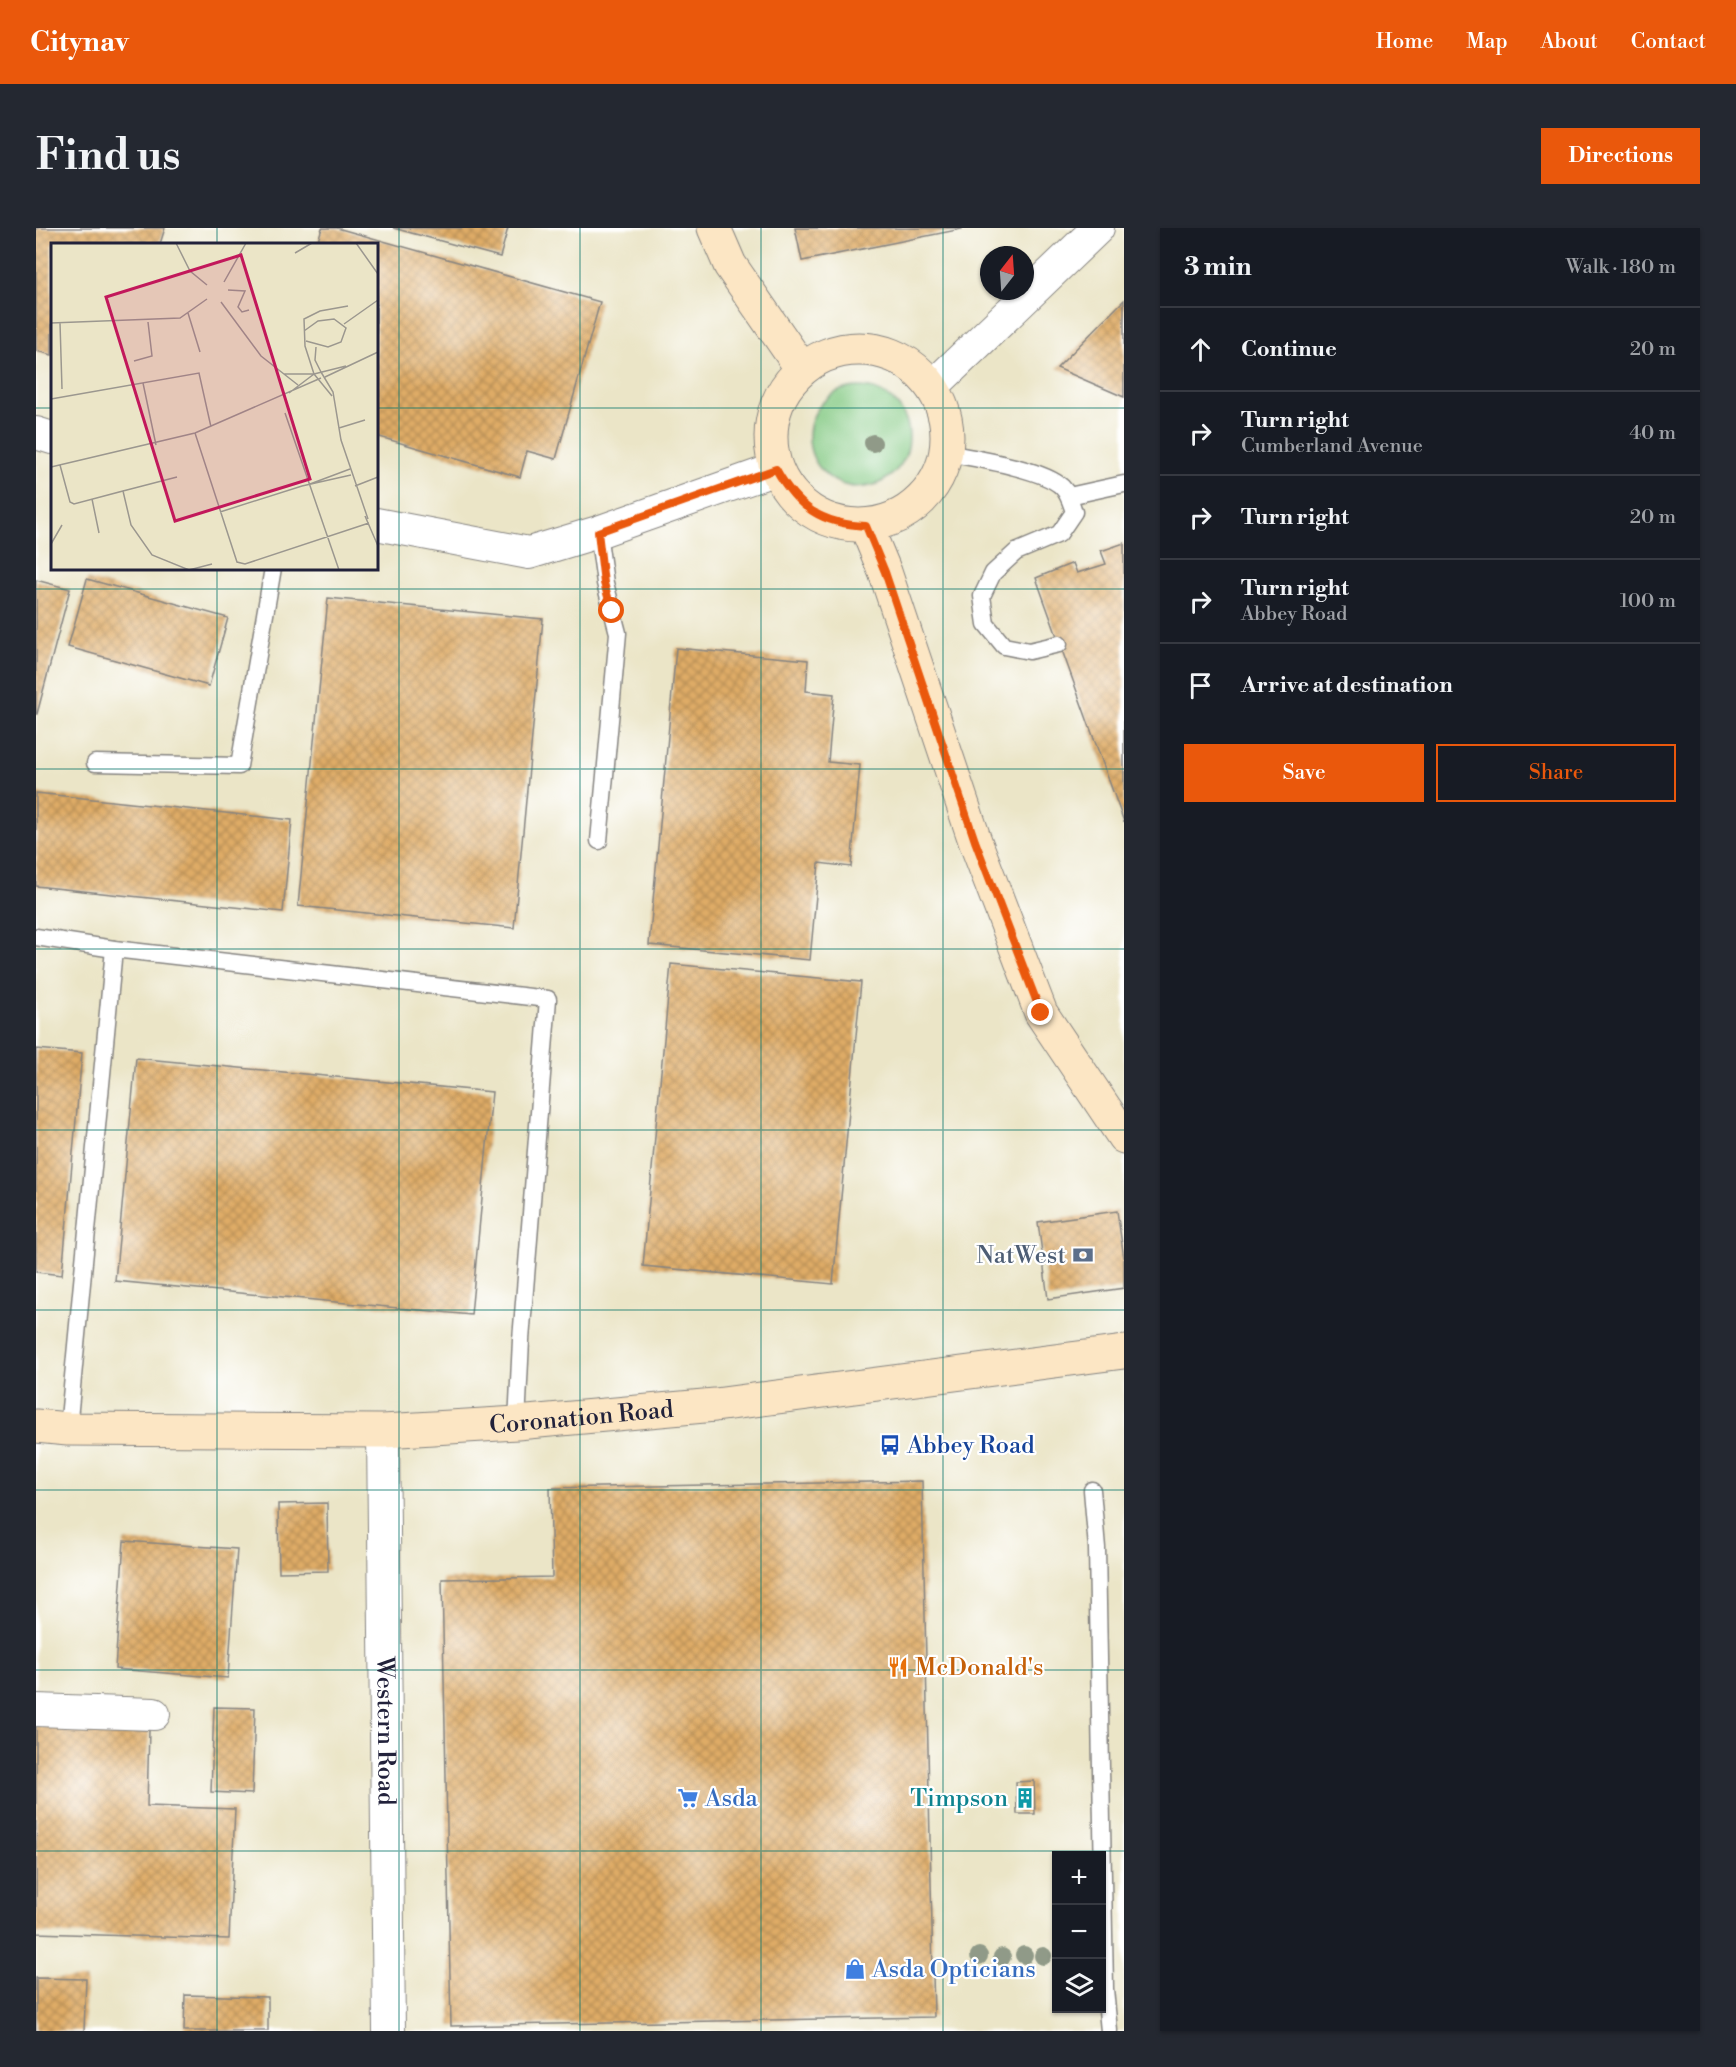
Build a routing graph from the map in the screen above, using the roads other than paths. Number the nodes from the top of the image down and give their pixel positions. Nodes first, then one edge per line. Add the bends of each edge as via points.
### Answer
1 (714, 228) edge
2 (1098, 228) edge
3 (802, 369) junction
4 (932, 387) junction
5 (36, 433) edge
6 (51, 438) edge
7 (947, 453) junction
8 (776, 469) junction
9 (1124, 484) edge
10 (1069, 496) junction
11 (378, 524) edge
12 (866, 526) junction
13 (598, 532) junction
14 (273, 570) edge
15 (1059, 644) dead end
16 (95, 763) dead end
17 (599, 842) dead end
18 (36, 937) edge
19 (114, 949) junction
20 (1124, 1137) edge
21 (1124, 1352) edge
22 (518, 1423) junction
23 (36, 1426) edge
24 (68, 1429) junction
25 (383, 1431) junction
26 (1092, 1490) dead end
27 (36, 1710) edge
28 (154, 1714) dead end
29 (389, 2031) edge
30 (1109, 2031) edge

1 - 3 street via 730,265
2 - 4 street
3 - 4 street via 831,354 851,349 872,350 904,361
3 - 8 street via 787,385 773,414 770,431
4 - 7 street via 946,422
5 - 6 street
7 - 10 lane via 990,460 1050,479
7 - 12 street via 942,471 922,500 890,520
8 - 12 street via 801,505 827,520
8 - 13 street
9 - 10 lane
10 - 15 lane via 1074,512 1059,534 1016,552 993,573 982,596 986,624 1004,646 1029,651
11 - 13 street via 529,553
12 - 20 street via 975,841 1041,1013
13 - 17 lane via 604,583 618,633
14 - 16 lane via 239,766
18 - 19 lane
19 - 22 lane via 548,999
19 - 24 lane
21 - 22 street, Coronation Road via 715,1405
22 - 25 street, Coronation Road
23 - 24 street, Coronation Road
24 - 25 street, Coronation Road
25 - 29 street, Western Road
26 - 30 lane via 1097,1548 1104,1989
27 - 28 street

